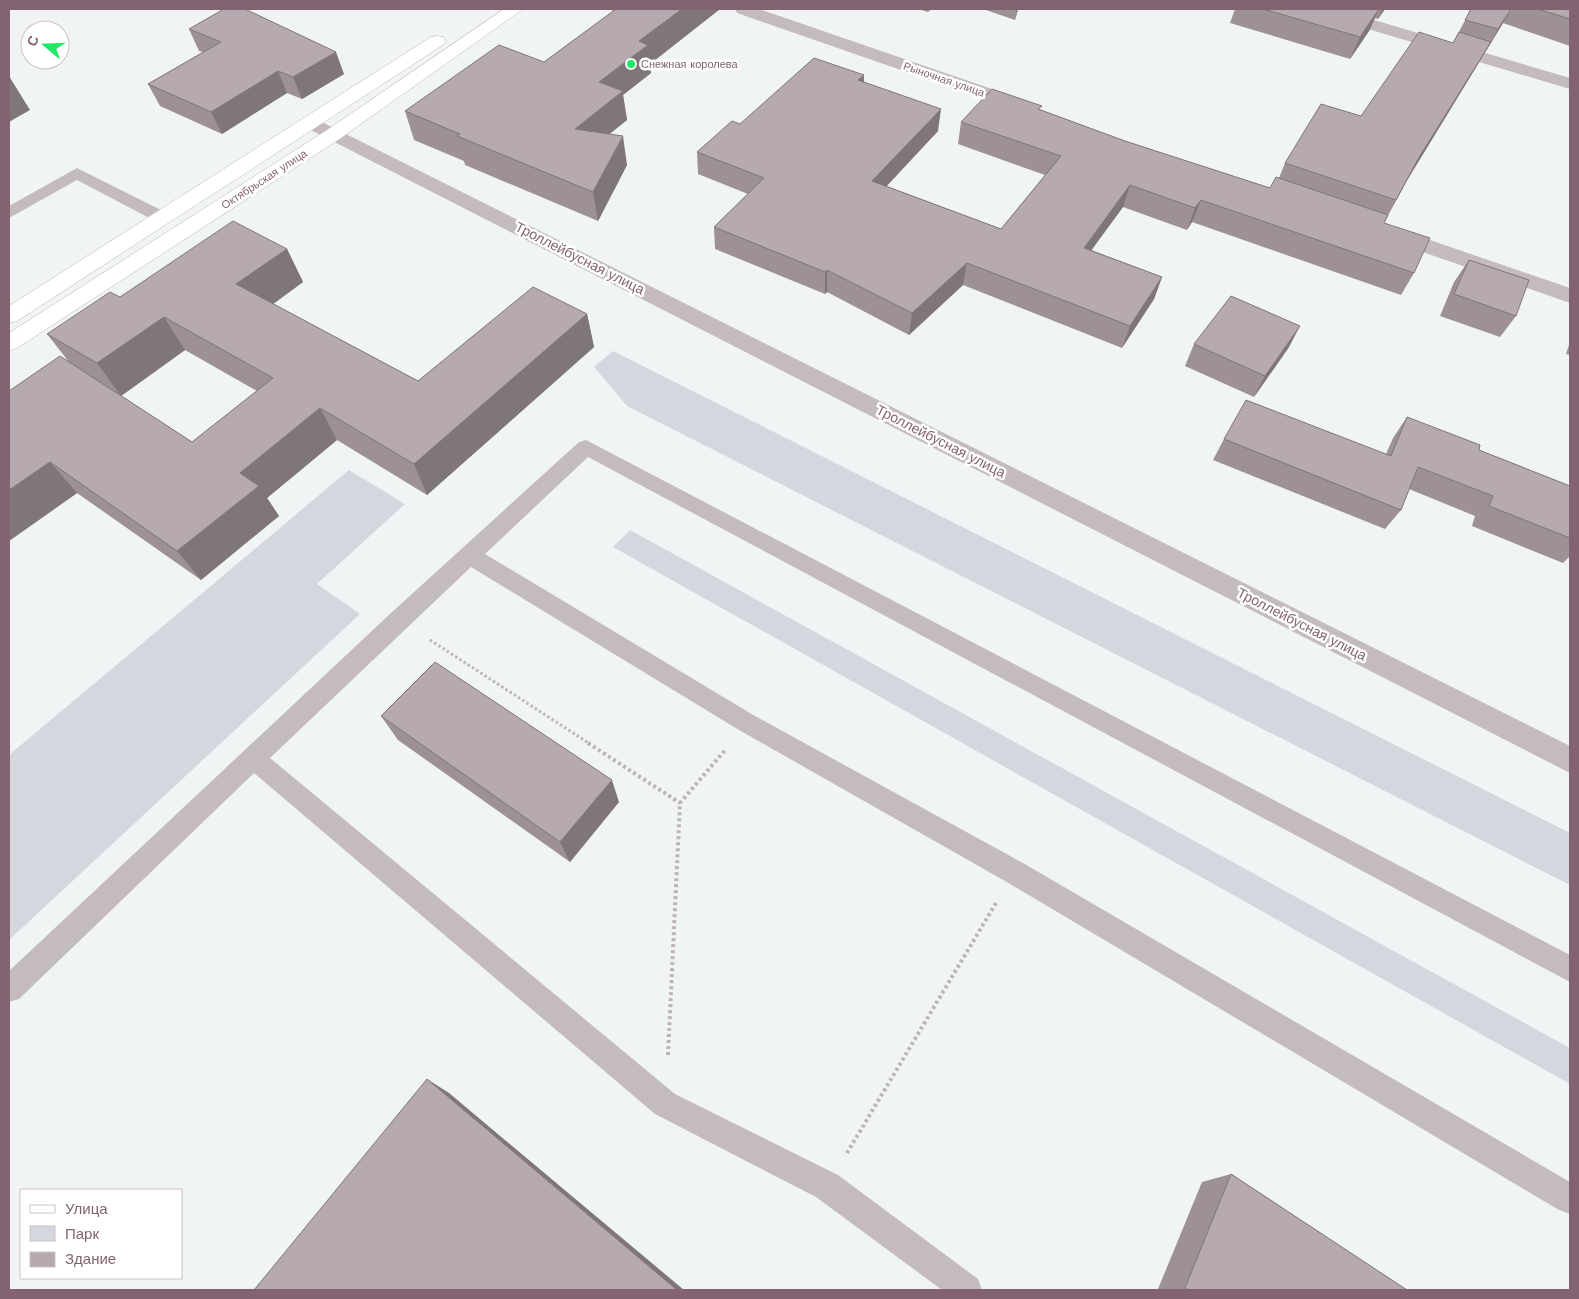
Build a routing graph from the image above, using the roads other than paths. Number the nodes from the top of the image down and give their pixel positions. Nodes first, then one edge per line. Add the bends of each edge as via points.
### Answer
1 (486, 9) edge
2 (515, 9) edge
3 (743, 9) edge
4 (1320, 9) edge
5 (1570, 84) edge
6 (1044, 113) edge
7 (312, 123) junction
8 (334, 134) junction
9 (9, 213) edge
10 (163, 218) junction
11 (1373, 228) edge
12 (1570, 296) edge
13 (9, 316) edge
14 (9, 343) edge
15 (469, 555) junction
16 (253, 758) junction
17 (1570, 760) edge
18 (1570, 969) edge
19 (9, 988) edge
20 (1570, 1199) edge
21 (967, 1290) edge

1 - 7 main road, Октябрьская улица
2 - 8 main road, Октябрьская улица
3 - 6 street, Рыночная улица
4 - 5 street
7 - 8 street, Троллейбусная улица
7 - 10 main road, Октябрьская улица
8 - 14 main road, Октябрьская улица
8 - 17 street, Троллейбусная улица
9 - 10 lane via 77,173
10 - 13 main road, Октябрьская улица
11 - 12 street
15 - 16 lane
15 - 18 lane via 586,447
15 - 20 lane via 747,723 1014,872
16 - 19 lane
16 - 21 lane via 665,1104 827,1186

